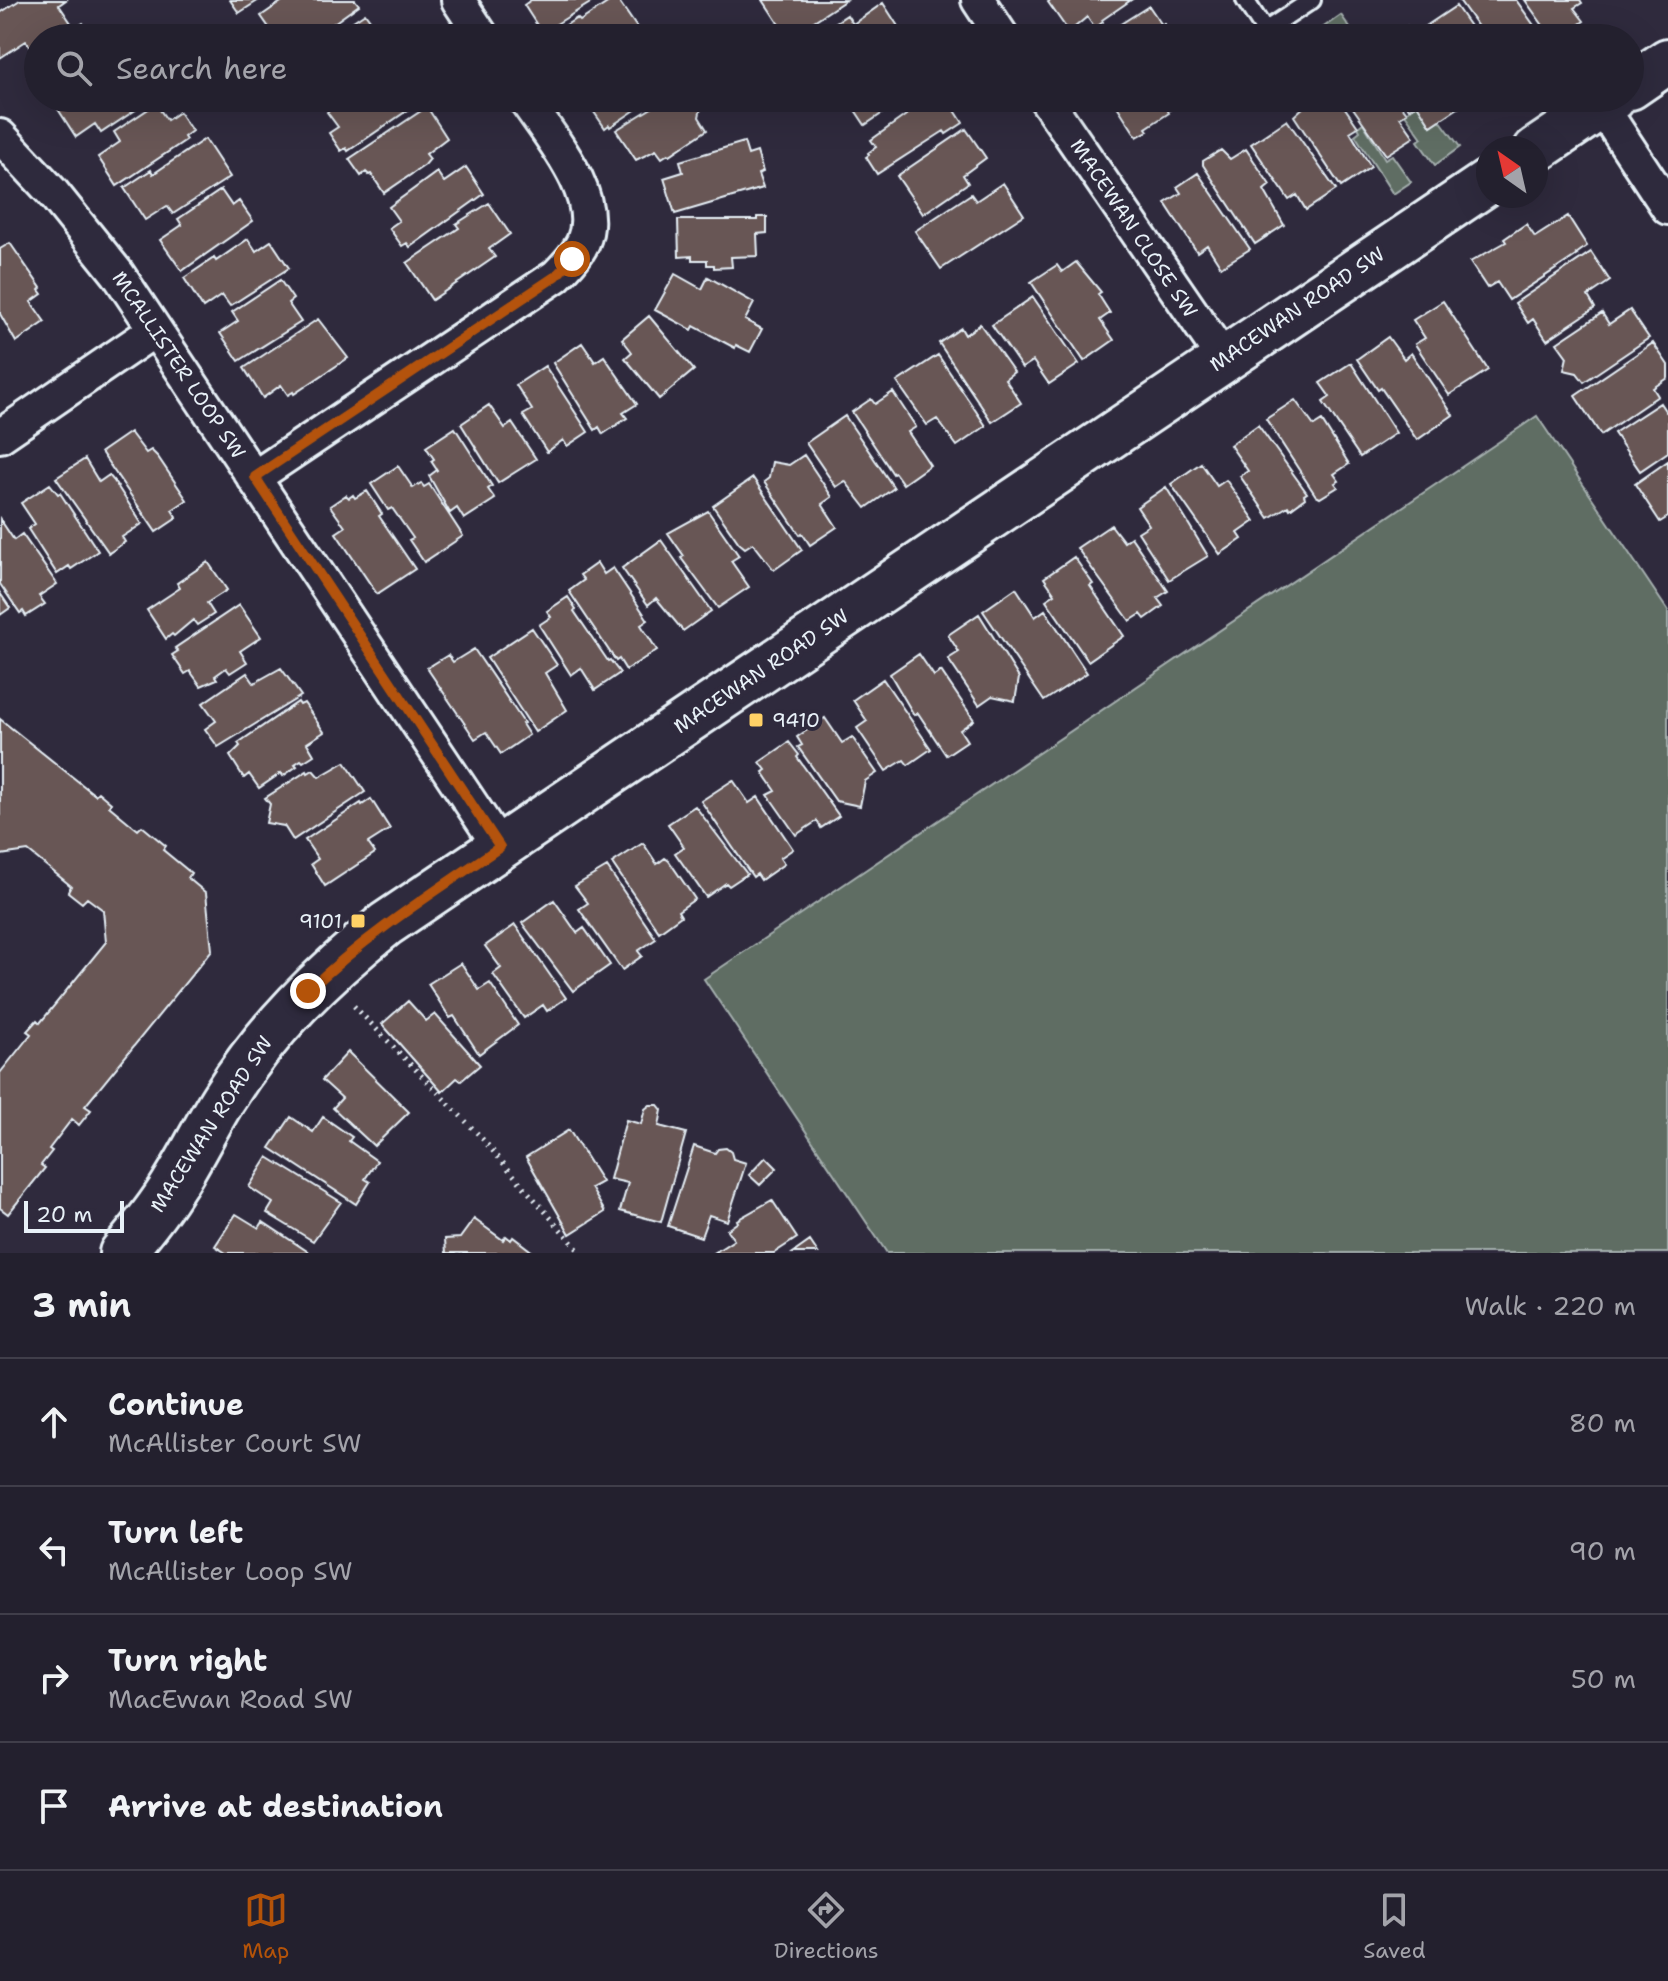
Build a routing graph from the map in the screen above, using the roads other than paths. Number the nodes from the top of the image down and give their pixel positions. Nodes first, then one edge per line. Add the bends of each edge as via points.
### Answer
1 (458, 0) edge
2 (978, 0) edge
3 (1245, 0) edge
4 (1312, 0) edge
5 (474, 24) edge
6 (994, 24) edge
7 (1260, 24) edge
8 (1276, 24) edge
9 (1668, 61) edge
10 (1644, 77) edge
11 (533, 112) edge
12 (1055, 112) edge
13 (1593, 112) edge
14 (1622, 112) edge
15 (0, 136) edge
16 (1548, 142) edge
17 (1476, 190) edge
18 (1668, 208) edge
19 (155, 330) junction
20 (1223, 358) junction
21 (0, 436) edge
22 (255, 477) junction
23 (500, 847) junction
24 (122, 1253) edge

1 - 5 street
2 - 6 street
3 - 7 lane
4 - 8 lane
9 - 10 street
11 - 22 street via 571,168 586,204 587,231 572,259 556,276
12 - 20 street, MACEWAN CLOSE SW
13 - 16 street
14 - 18 street
15 - 19 street, MCALLISTER LOOP SW via 79,224
17 - 20 street, MACEWAN ROAD SW
19 - 21 street
19 - 22 street, MCALLISTER LOOP SW
20 - 23 street, MACEWAN ROAD SW
22 - 23 street, MCALLISTER LOOP SW
23 - 24 street, MACEWAN ROAD SW via 361,944 276,1025 223,1099 159,1207

